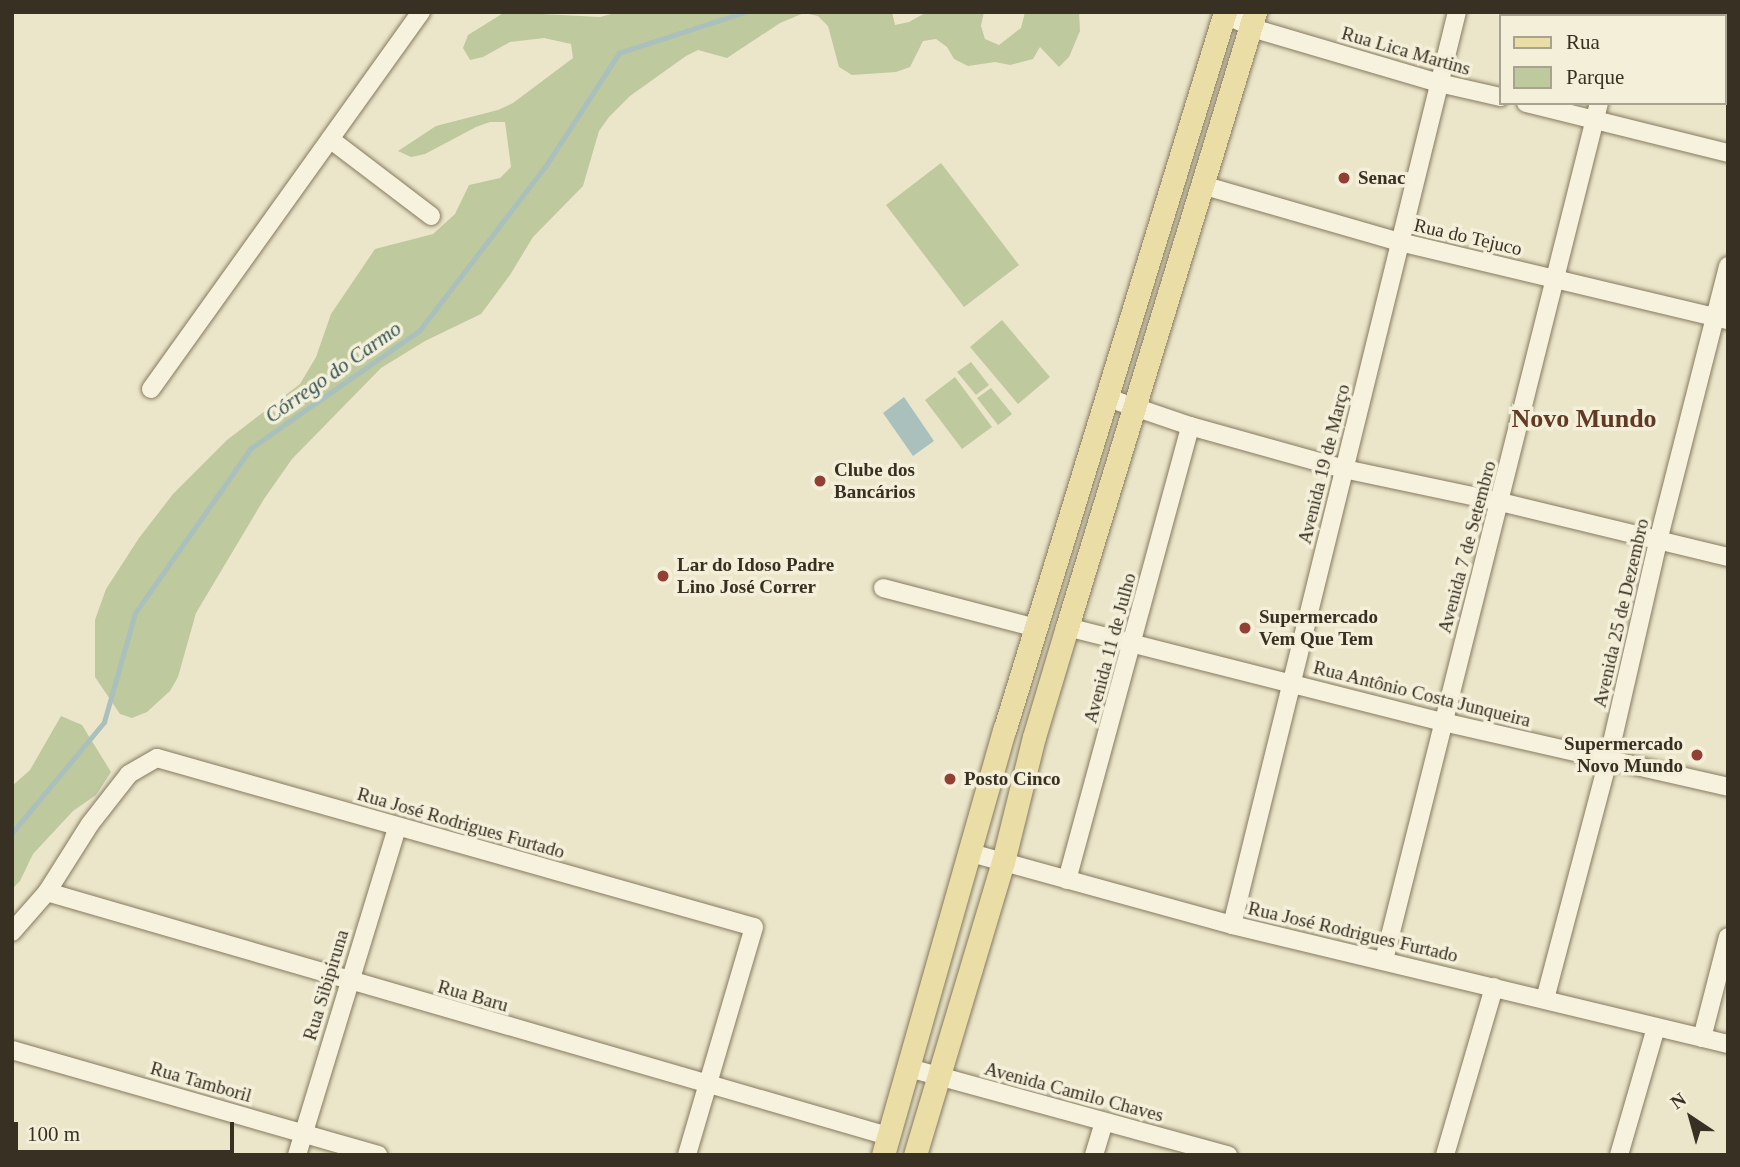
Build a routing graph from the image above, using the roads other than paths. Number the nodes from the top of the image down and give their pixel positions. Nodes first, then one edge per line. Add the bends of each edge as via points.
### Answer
1 (421, 12) edge
2 (1457, 12) edge
3 (1224, 13) edge
4 (1253, 20) edge
5 (1439, 83) junction
6 (1498, 97) edge
7 (1544, 105) edge
8 (1597, 111) edge
9 (330, 139) junction
10 (1728, 153) edge
11 (1202, 185) junction
12 (432, 216) dead end
13 (1400, 242) junction
14 (1728, 266) edge
15 (1557, 279) junction
16 (1722, 318) edge
17 (151, 389) dead end
18 (1105, 397) junction
19 (1132, 408) junction
20 (1190, 426) junction
21 (1344, 469) junction
22 (1501, 502) junction
23 (1658, 541) junction
24 (1728, 557) edge
25 (883, 588) dead end
26 (1067, 627) junction
27 (1037, 628) junction
28 (1133, 646) junction
29 (1292, 684) junction
30 (1443, 722) junction
31 (1005, 728) junction
32 (1034, 737) junction
33 (1608, 760) junction
34 (1728, 787) edge
35 (397, 827) junction
36 (971, 853) junction
37 (1003, 862) junction
38 (1067, 880) junction
39 (47, 892) junction
40 (1232, 925) junction
41 (12, 932) edge
42 (1728, 937) edge
43 (1384, 960) junction
44 (349, 982) junction
45 (1494, 987) junction
46 (1545, 999) junction
47 (1656, 1028) junction
48 (1702, 1038) junction
49 (1728, 1044) edge
50 (12, 1050) edge
51 (909, 1068) junction
52 (939, 1077) junction
53 (708, 1084) junction
54 (1104, 1122) junction
55 (304, 1133) junction
56 (885, 1146) edge
57 (297, 1155) edge
58 (378, 1155) edge
59 (687, 1155) edge
60 (915, 1155) edge
61 (1094, 1155) edge
62 (1228, 1155) edge
63 (1445, 1155) edge
64 (1619, 1155) edge

1 - 9 street
2 - 5 street, Avenida 19 de Março
3 - 4 street, Rua Lica Martins
3 - 18 main road
4 - 5 street, Rua Lica Martins
4 - 11 main road
5 - 6 street, Rua Lica Martins
5 - 13 street, Avenida 19 de Março
7 - 8 street
8 - 10 street
8 - 15 street, Avenida 7 de Setembro
9 - 12 street
9 - 17 street
11 - 13 street, Rua do Tejuco
11 - 19 main road
13 - 15 street, Rua do Tejuco
13 - 21 street, Avenida 19 de Março
14 - 16 street, Avenida 25 de Dezembro
15 - 16 street, Rua do Tejuco
15 - 22 street, Avenida 7 de Setembro
16 - 23 street, Avenida 25 de Dezembro
18 - 19 street
18 - 27 main road
19 - 20 street
19 - 26 main road
20 - 21 street
20 - 28 street, Avenida 11 de Julho
21 - 22 street
21 - 29 street, Avenida 19 de Março
22 - 23 street
22 - 30 street, Avenida 7 de Setembro
23 - 24 street
23 - 33 street, Avenida 25 de Dezembro
25 - 27 street
26 - 28 street, Rua Antônio Costa Junqueira
26 - 32 main road
27 - 31 main road
28 - 29 street, Rua Antônio Costa Junqueira
28 - 38 street, Avenida 11 de Julho
29 - 30 street, Rua Antônio Costa Junqueira
29 - 40 street, Avenida 19 de Março
30 - 33 street, Rua Antônio Costa Junqueira
30 - 43 street, Avenida 7 de Setembro
31 - 32 main road
31 - 36 main road
32 - 37 main road
33 - 34 street, Rua Antônio Costa Junqueira
33 - 46 street, Avenida 25 de Dezembro
35 - 39 street, Rua José Rodrigues Furtado via 157,758 129,774
35 - 44 street, Rua Sibipiruna
35 - 53 street, Rua José Rodrigues Furtado via 754,928
36 - 37 street, Rua José Rodrigues Furtado
36 - 51 main road
37 - 38 street, Rua José Rodrigues Furtado
37 - 52 main road
38 - 40 street, Rua José Rodrigues Furtado
39 - 41 street
39 - 44 street, Rua Baru
40 - 43 street, Rua José Rodrigues Furtado
42 - 48 street
43 - 45 street, Rua José Rodrigues Furtado
44 - 53 street, Rua Baru
44 - 55 street, Rua Sibipiruna
45 - 46 street, Rua José Rodrigues Furtado
45 - 63 street
46 - 47 street, Rua José Rodrigues Furtado
47 - 48 street, Rua José Rodrigues Furtado
47 - 64 street
48 - 49 street, Rua José Rodrigues Furtado
50 - 55 street, Rua Tamboril
51 - 52 street, Avenida Camilo Chaves
51 - 56 main road
52 - 54 street, Avenida Camilo Chaves
52 - 60 main road
53 - 56 street, Rua Baru
53 - 59 street
54 - 61 street
54 - 62 street, Avenida Camilo Chaves
55 - 57 street, Rua Sibipiruna
55 - 58 street, Rua Tamboril

